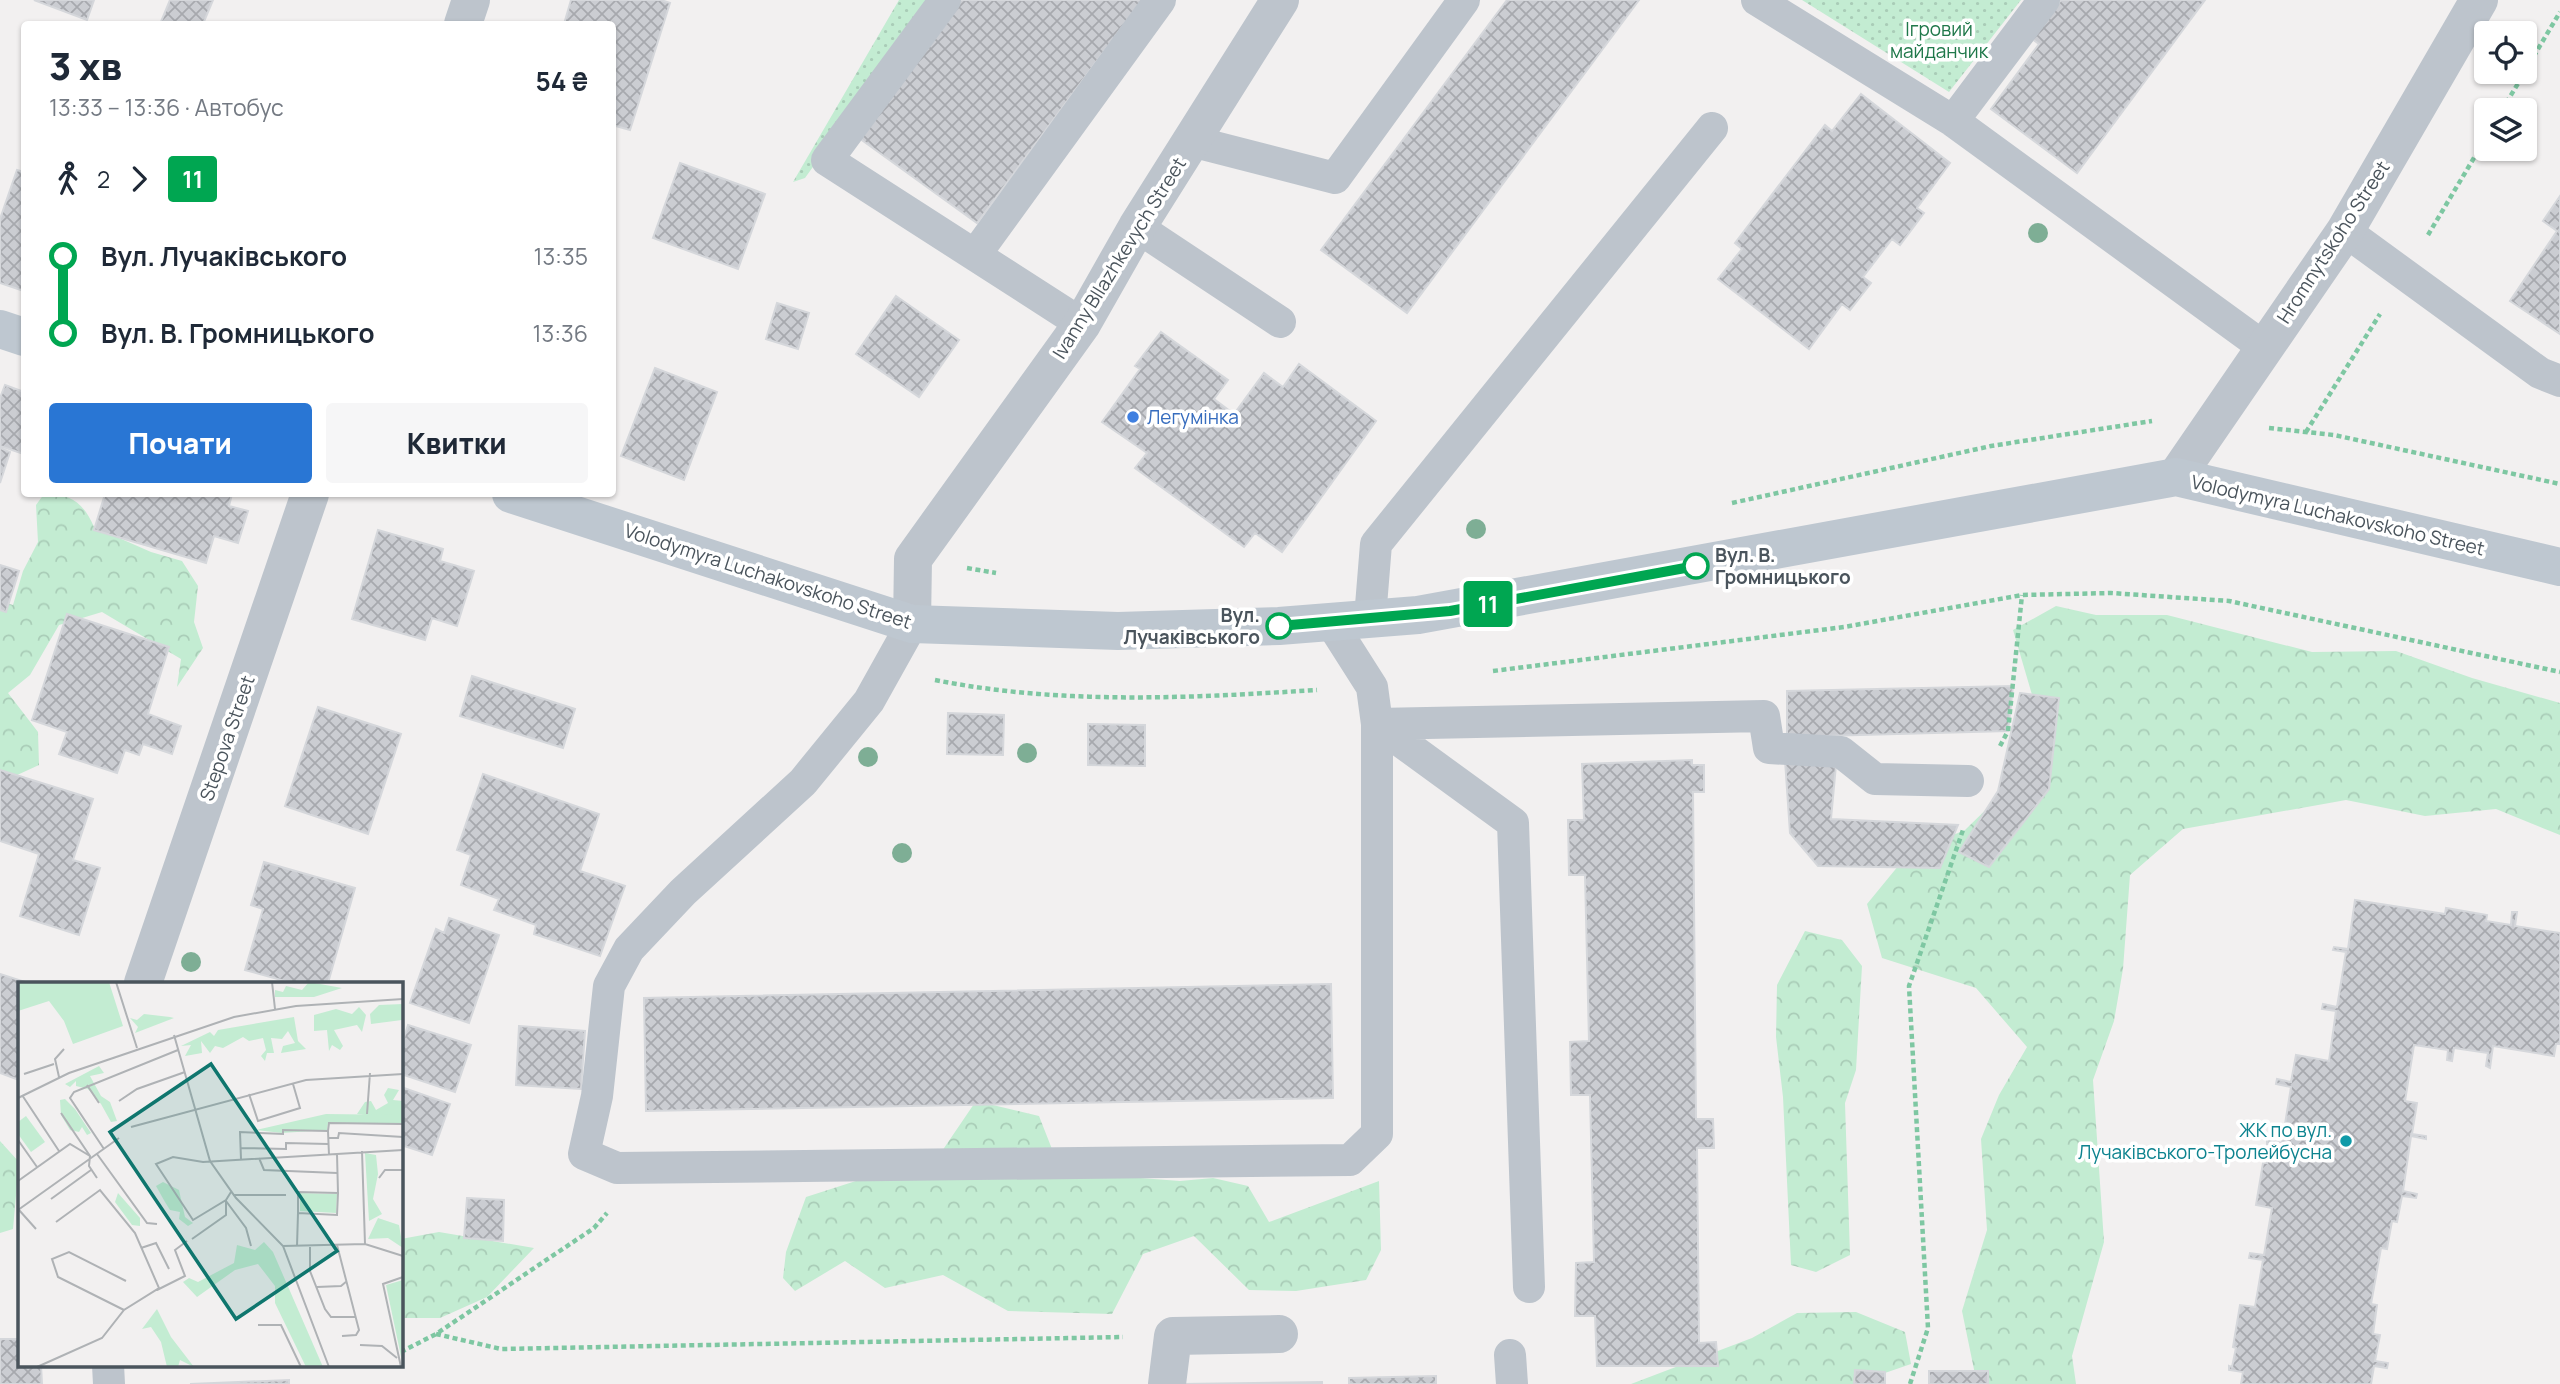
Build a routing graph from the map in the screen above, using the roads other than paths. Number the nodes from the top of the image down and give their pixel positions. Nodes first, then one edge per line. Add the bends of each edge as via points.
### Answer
1 (471, 0) edge
2 (945, 0) edge
3 (1160, 0) edge
4 (1280, 0) edge
5 (1464, 0) edge
6 (1757, 0) edge
7 (2044, 0) edge
8 (2479, 0) edge
9 (464, 21) edge
10 (1953, 121) junction
11 (1712, 128) dead end
12 (1191, 141) junction
13 (1137, 227) junction
14 (2345, 231) junction
15 (975, 255) junction
16 (1280, 322) dead end
17 (1082, 324) junction
18 (0, 329) edge
19 (21, 336) edge
20 (2264, 348) junction
21 (2560, 381) edge
22 (2176, 477) junction
23 (309, 497) edge
24 (520, 497) edge
25 (2560, 567) edge
26 (1370, 618) junction
27 (1331, 621) junction
28 (912, 624) junction
29 (1377, 724) junction
30 (1968, 781) dead end
31 (143, 982) edge
32 (1529, 1287) dead end
33 (1279, 1334) dead end
34 (108, 1366) edge
35 (109, 1384) edge
36 (1167, 1384) edge

1 - 9 street
2 - 15 lane via 827,160
3 - 15 lane
4 - 12 street, Ivanny Bllazhkevych Street
5 - 12 lane via 1335,178
6 - 10 lane
7 - 10 lane
8 - 14 street, Hromnytskoho Street
10 - 20 lane
11 - 26 lane via 1376,544
12 - 13 street, Ivanny Bllazhkevych Street
13 - 16 lane
13 - 17 street, Ivanny Bllazhkevych Street
14 - 20 street, Hromnytskoho Street
14 - 21 lane via 2540,373
15 - 17 lane
17 - 28 street, Ivanny Bllazhkevych Street via 913,559
18 - 19 main road
20 - 22 street, Hromnytskoho Street
22 - 25 main road, Volodymyra Luchakovskoho Street
22 - 26 main road, Volodymyra Luchakovskoho Street via 1450,611
23 - 31 street, Stepova Street
24 - 28 main road, Volodymyra Luchakovskoho Street
26 - 27 main road, Volodymyra Luchakovskoho Street
27 - 28 main road, Volodymyra Luchakovskoho Street via 1118,631
27 - 29 lane via 1372,687
28 - 29 lane via 869,701 803,782 683,892 629,949 609,986 597,1096 584,1154 617,1168 1349,1160 1377,1134
29 - 30 lane via 1764,716 1769,748 1841,752 1875,779
29 - 32 lane via 1513,823
33 - 36 street via 1173,1336
34 - 35 lane

